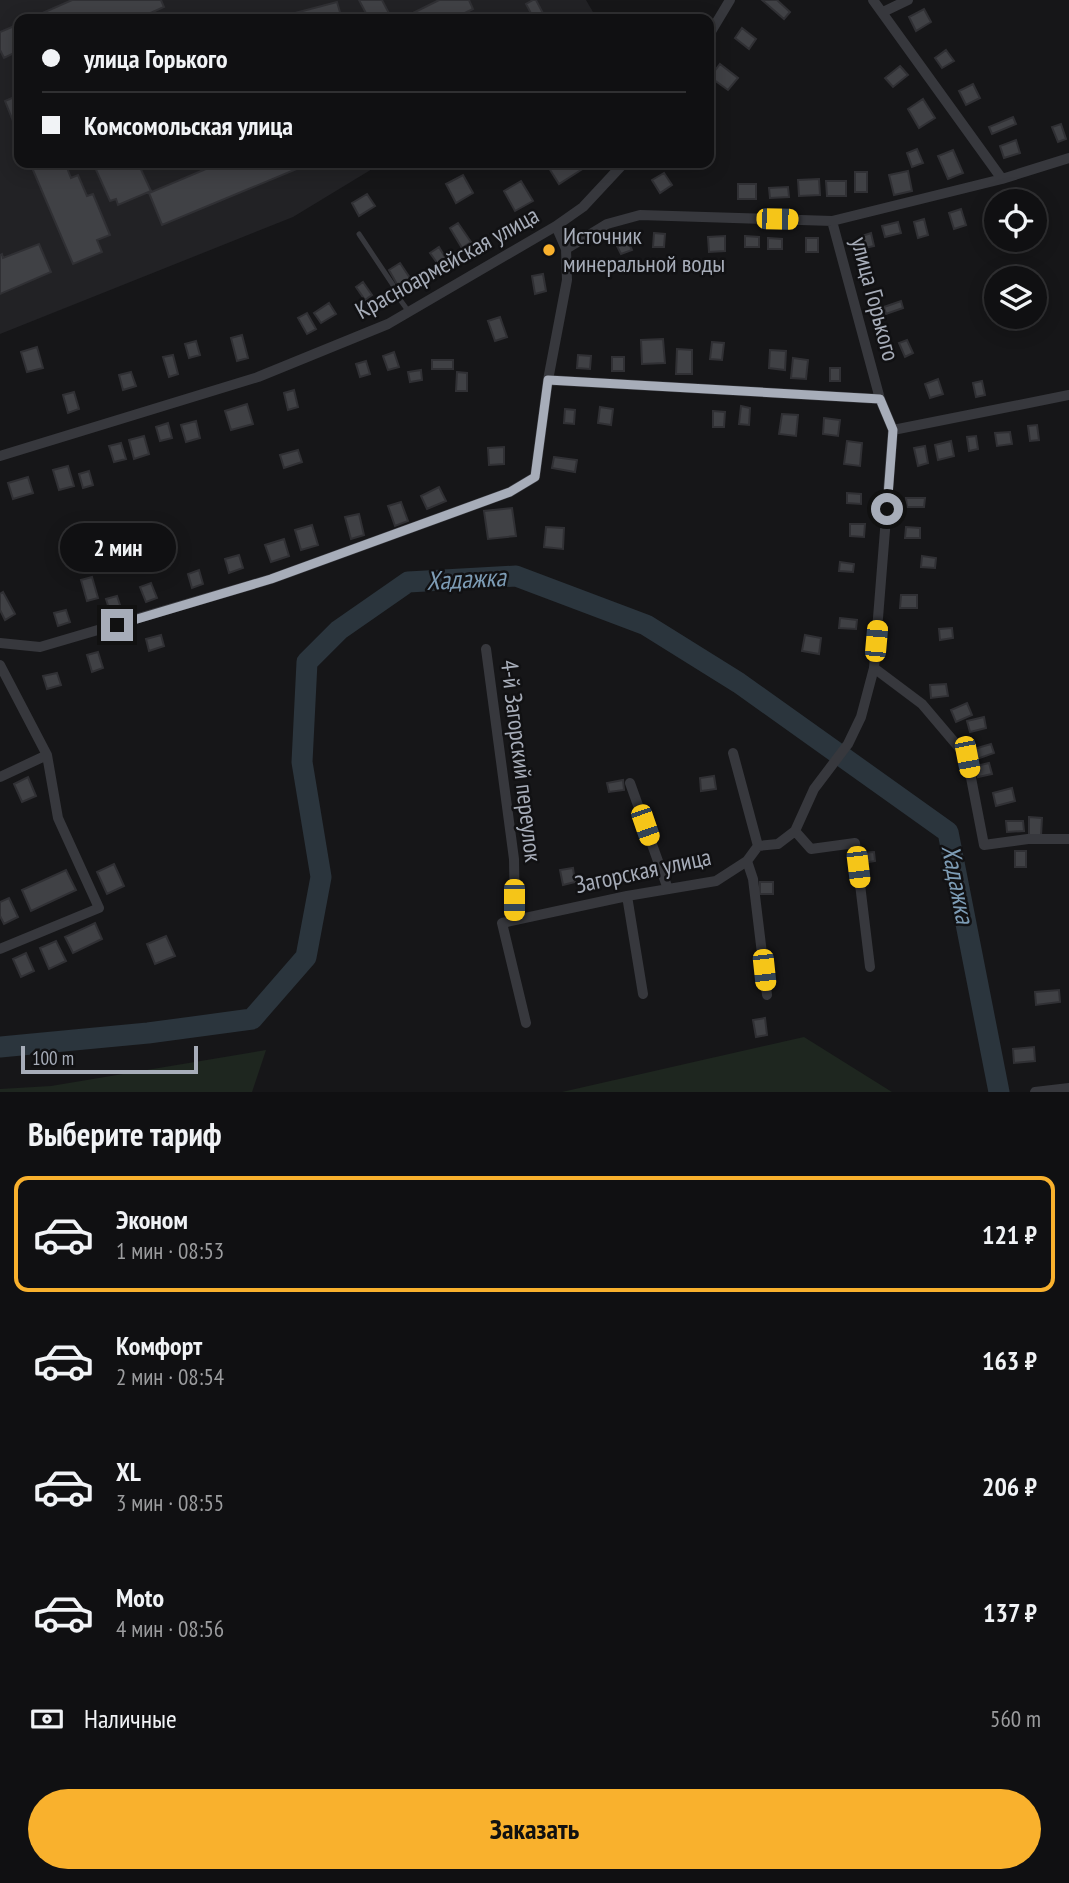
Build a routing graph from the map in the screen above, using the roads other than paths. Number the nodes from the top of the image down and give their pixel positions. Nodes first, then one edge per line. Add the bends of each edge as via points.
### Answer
1 (730, 0) edge
2 (873, 0) edge
3 (908, 0) edge
4 (883, 12) junction
5 (714, 27) edge
6 (1069, 158) edge
7 (619, 168) edge
8 (1002, 178) junction
9 (832, 221) junction
10 (556, 226) junction
11 (359, 234) dead end
12 (566, 249) junction
13 (409, 312) junction
14 (548, 380) junction
15 (1069, 396) edge
16 (880, 399) junction
17 (893, 430) junction
18 (0, 456) edge
19 (0, 643) edge
20 (486, 649) dead end
21 (0, 665) edge
22 (874, 668) junction
23 (733, 753) dead end
24 (47, 755) junction
25 (0, 777) edge
26 (630, 783) dead end
27 (795, 831) junction
28 (1069, 839) edge
29 (758, 846) junction
30 (747, 861) junction
31 (668, 889) junction
32 (627, 896) junction
33 (515, 920) junction
34 (0, 949) edge
35 (870, 967) dead end
36 (643, 994) dead end
37 (767, 995) dead end
38 (526, 1023) dead end
39 (1069, 1088) edge
40 (1035, 1092) edge

1 - 5 street
2 - 4 street
3 - 4 street
4 - 8 street
6 - 8 street, Красноармейская улица
7 - 10 street via 583,207
8 - 9 street, Красноармейская улица
9 - 12 street, Красноармейская улица via 640,215 607,224
9 - 16 street, улица Горького
10 - 12 street, Красноармейская улица
10 - 13 street, Красноармейская улица
11 - 13 lane
12 - 14 street via 567,280
13 - 18 street, Красноармейская улица via 258,377
14 - 16 street
14 - 19 street via 535,477 510,492 258,583 40,647
15 - 17 street
16 - 17 street, улица Горького
17 - 22 street, улица Горького
20 - 33 street, 4-й Загорский переулок via 514,859
21 - 24 street
22 - 27 street, улица Горького via 848,744 814,789
22 - 28 street via 922,704 967,757 985,845
23 - 29 street
24 - 25 street
24 - 34 street via 58,818 99,908
26 - 31 street
27 - 29 street via 778,844
27 - 35 street via 811,849 855,843
29 - 30 street, Загорская улица
30 - 31 street, Загорская улица via 716,881
30 - 37 street
31 - 32 street, Загорская улица
32 - 33 street, Загорская улица
32 - 36 street
33 - 38 street, Загорская улица via 502,923
39 - 40 street

